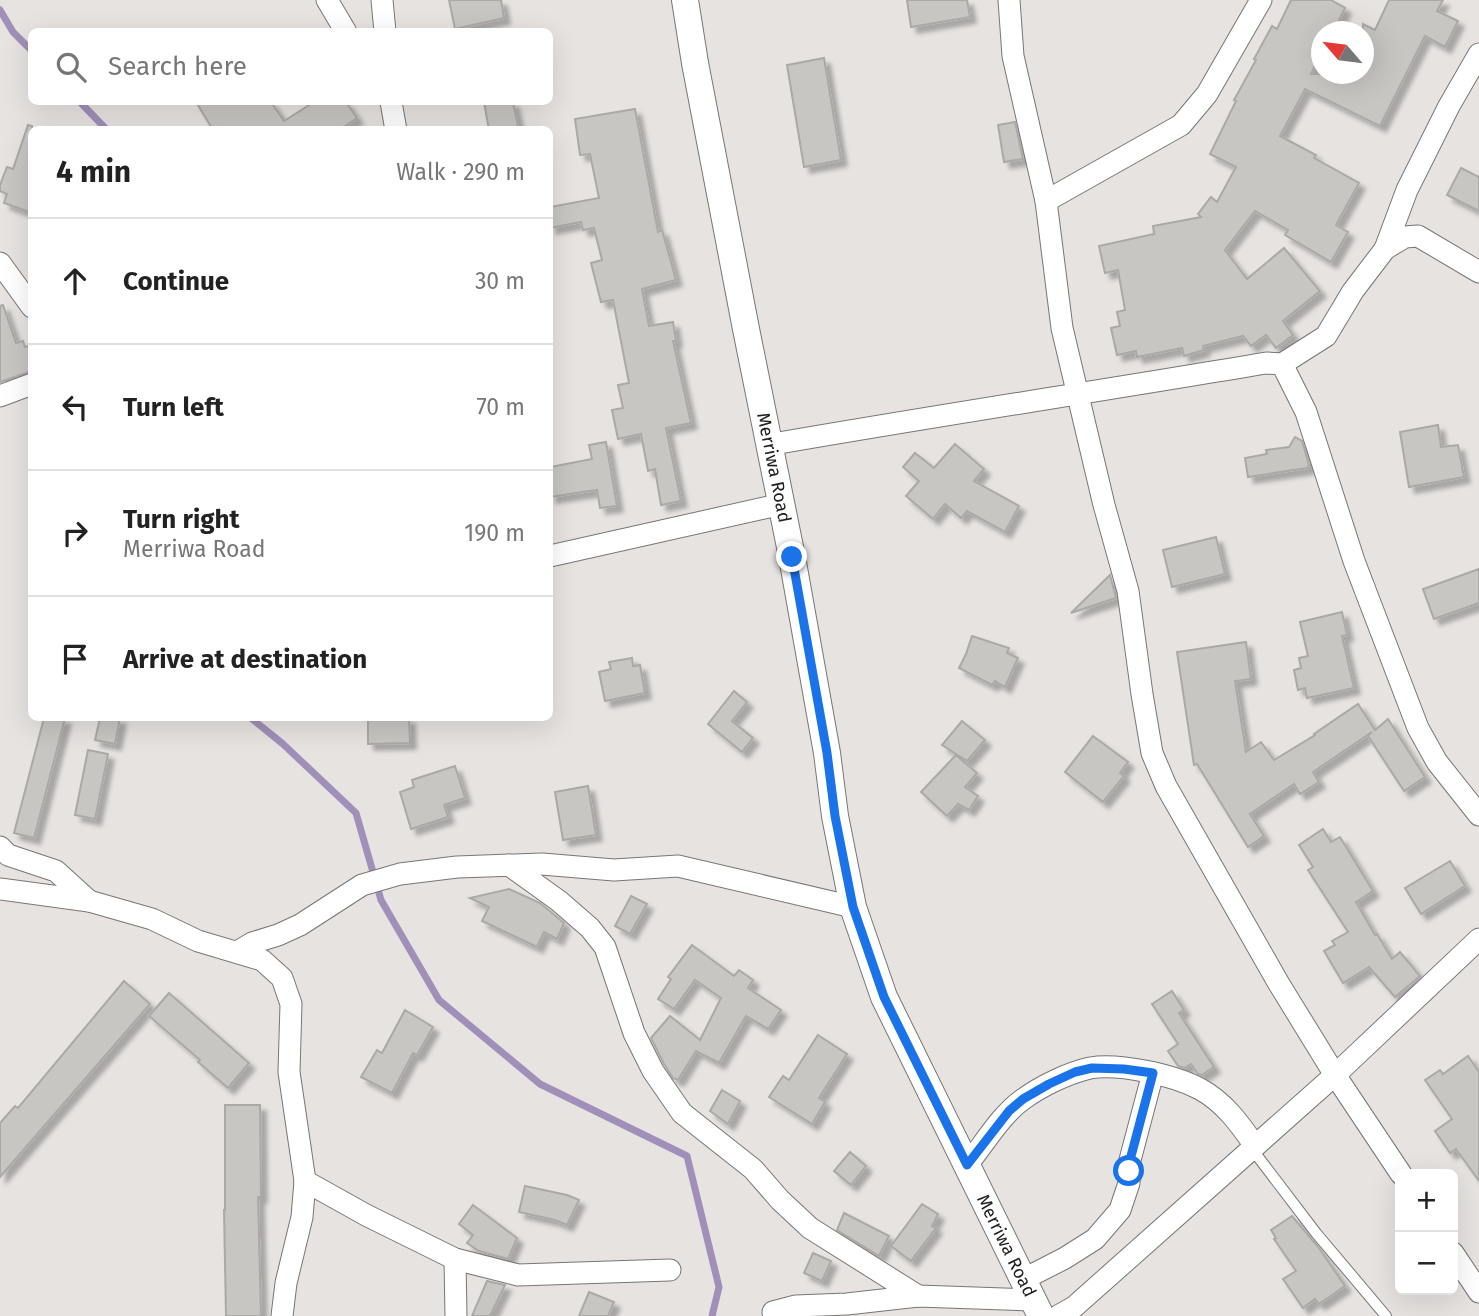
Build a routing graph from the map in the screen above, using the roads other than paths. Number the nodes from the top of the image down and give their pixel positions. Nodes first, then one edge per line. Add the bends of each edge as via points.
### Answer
1 (327, 0) edge
2 (382, 0) edge
3 (685, 0) edge
4 (1009, 0) edge
5 (1261, 0) edge
6 (344, 28) edge
7 (385, 28) edge
8 (1479, 54) edge
9 (391, 105) edge
10 (395, 126) edge
11 (1046, 201) junction
12 (1385, 249) junction
13 (0, 264) edge
14 (1479, 272) edge
15 (28, 302) edge
16 (1282, 364) junction
17 (28, 386) edge
18 (1077, 395) junction
19 (0, 396) edge
20 (768, 445) junction
21 (782, 504) junction
22 (553, 555) edge
23 (1479, 816) edge
24 (0, 848) edge
25 (509, 865) junction
26 (0, 889) edge
27 (89, 901) junction
28 (853, 907) junction
29 (1479, 939) edge
30 (237, 952) junction
31 (1153, 1073) junction
32 (1335, 1075) junction
33 (1253, 1148) junction
34 (967, 1165) junction
35 (1398, 1169) edge
36 (304, 1181) junction
37 (455, 1259) junction
38 (1458, 1260) edge
39 (670, 1270) dead end
40 (1479, 1292) edge
41 (918, 1296) junction
42 (1032, 1299) edge
43 (773, 1312) dead end
44 (282, 1316) edge
45 (456, 1316) edge
46 (1058, 1316) edge
47 (1385, 1316) edge

1 - 6 street
2 - 7 street
3 - 20 street, Merriwa Road
4 - 11 street via 1013,56
5 - 11 street via 1207,94 1181,125
8 - 12 street via 1413,178
9 - 10 street
11 - 18 street via 1062,328
12 - 14 street via 1405,237 1418,236
12 - 16 street via 1326,336
13 - 15 street
16 - 18 street
16 - 23 street via 1306,412 1354,561 1418,728
17 - 19 street
18 - 20 street
18 - 32 street via 1128,591 1153,753 1181,814
20 - 21 street, Merriwa Road
21 - 22 street
21 - 28 street, Merriwa Road
24 - 27 street via 56,871
25 - 28 street via 614,870 678,866
25 - 30 street via 400,874 362,885 300,925
25 - 41 street via 559,901 605,947 634,1033 682,1113 753,1169 810,1228
26 - 27 street
27 - 30 street via 152,919 198,941
28 - 34 street, Merriwa Road via 884,997
29 - 32 street
30 - 36 street via 262,960 282,978 291,1004 289,1072
31 - 33 street via 1201,1089 1238,1122
31 - 34 street via 1092,1068 1049,1084 1009,1111
31 - 42 street via 1120,1210 1095,1239 1065,1258
32 - 33 street
32 - 35 street
33 - 46 street via 1074,1307
33 - 47 lane
34 - 42 street, Merriwa Road
36 - 37 street
36 - 44 street via 302,1217
37 - 39 street via 518,1276
37 - 45 street
38 - 40 street
41 - 42 street
41 - 43 street

